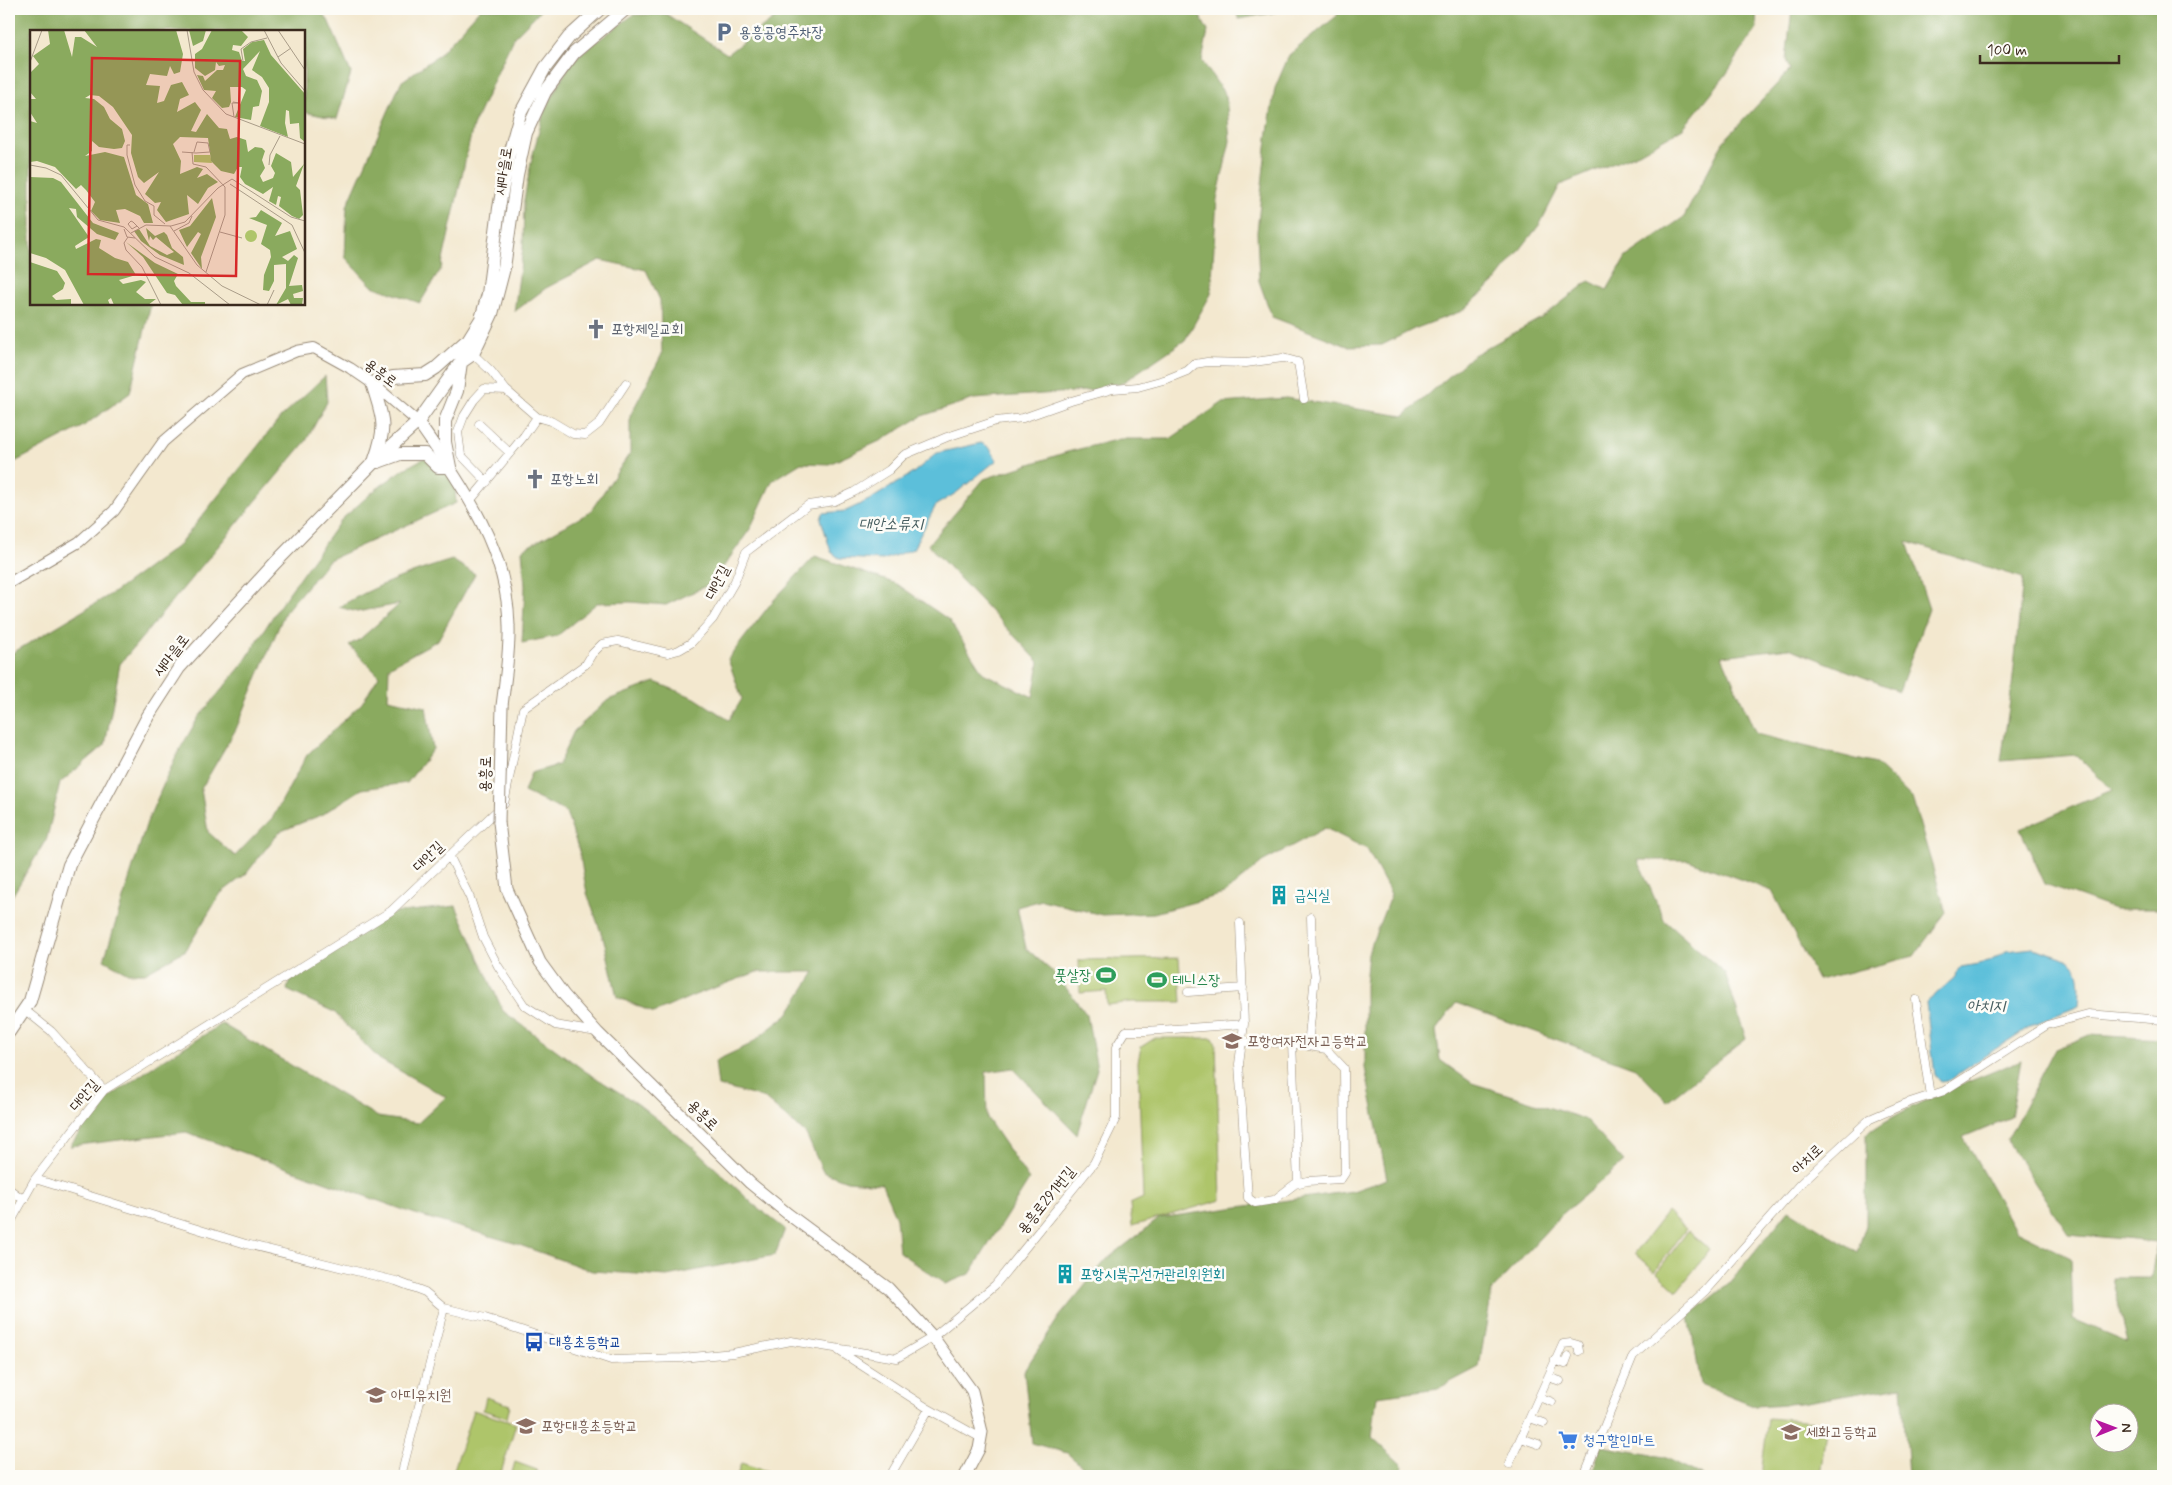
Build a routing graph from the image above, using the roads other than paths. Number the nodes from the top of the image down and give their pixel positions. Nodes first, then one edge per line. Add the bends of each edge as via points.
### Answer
1 (600, 9) edge
2 (626, 9) edge
3 (468, 338) junction
4 (473, 354) junction
5 (460, 363) junction
6 (372, 383) junction
7 (626, 383) dead end
8 (506, 390) junction
9 (1304, 399) dead end
10 (537, 417) junction
11 (418, 422) junction
12 (479, 424) dead end
13 (510, 453) junction
14 (373, 463) junction
15 (450, 468) junction
16 (487, 482) junction
17 (470, 501) junction
18 (9, 582) edge
19 (449, 855) junction
20 (1311, 917) dead end
21 (1240, 923) dead end
22 (1243, 988) junction
23 (1188, 992) dead end
24 (1916, 1000) dead end
25 (25, 1010) junction
26 (2163, 1020) edge
27 (1244, 1024) junction
28 (9, 1032) edge
29 (598, 1032) junction
30 (1242, 1042) junction
31 (1292, 1044) junction
32 (1308, 1046) junction
33 (104, 1090) junction
34 (1930, 1096) junction
35 (35, 1179) junction
36 (1298, 1183) junction
37 (9, 1189) edge
38 (24, 1200) junction
39 (9, 1225) edge
40 (444, 1308) junction
41 (933, 1338) junction
42 (835, 1349) junction
43 (1579, 1351) dead end
44 (1568, 1356) dead end
45 (1555, 1360) junction
46 (1548, 1377) junction
47 (1560, 1381) dead end
48 (1539, 1397) junction
49 (1552, 1402) dead end
50 (929, 1410) junction
51 (1530, 1418) junction
52 (1544, 1423) dead end
53 (981, 1438) junction
54 (1521, 1438) junction
55 (1538, 1444) dead end
56 (1509, 1464) dead end
57 (401, 1476) edge
58 (890, 1476) edge
59 (965, 1476) edge
60 (1584, 1476) edge

1 - 3 main road, 새마을로 via 569,37 545,68 520,114 499,208 488,294 481,319
2 - 4 main road, 새마을로 via 574,52 545,92 526,133 504,268 492,314
3 - 5 main road, 새마을로
3 - 6 main road via 425,375 393,377
4 - 5 main road, 새마을로
4 - 8 street via 492,371
5 - 11 main road, 새마을로
5 - 15 main road via 457,391 445,421 444,442
6 - 11 street, 용흥로
6 - 14 main road via 383,413 382,440
6 - 18 street, 용흥로 via 314,348 297,351 242,374 163,442 114,511 79,542
7 - 10 street via 600,424 585,435 573,434
8 - 10 street
8 - 16 street via 484,389 464,416 458,432 461,455
9 - 19 street, 대안길 via 1298,362 1283,358 1195,364 1167,379 1071,400 1022,418 996,421 947,437 904,455 889,470 854,492 835,501 808,505 746,552 735,581 713,618 691,643 668,653 618,641 602,644 586,664 523,709 504,804
10 - 13 street
11 - 14 main road, 새마을로
11 - 15 main road, 용흥로
12 - 13 street
13 - 16 street
14 - 15 main road via 400,454 425,454 438,467
14 - 25 main road, 새마을로 via 216,626 179,668 148,716 69,866
15 - 17 main road, 용흥로
16 - 17 street
17 - 29 main road, 용흥로, bridge via 502,571 509,626 502,706 499,822 507,889 540,962 564,995
19 - 29 street via 470,898 483,936 524,1005 555,1025
19 - 33 street, 대안길 via 391,911
20 - 32 street via 1316,976
21 - 22 street
22 - 23 street
22 - 27 street
24 - 34 street
25 - 28 main road, 새마을로
25 - 33 street via 51,1031
26 - 34 street, 아치로 via 2088,1014 2047,1025 1944,1091
27 - 30 street
27 - 41 street, 용흥로291번길 via 1126,1031 1116,1048 1116,1118 1094,1163 995,1285
29 - 41 main road, 용흥로 via 750,1183 888,1288
30 - 31 street
30 - 36 street via 1239,1064 1248,1198 1255,1203 1274,1200
31 - 32 street
31 - 36 street
32 - 36 street via 1326,1049 1344,1068 1345,1173 1341,1179
33 - 35 street, 대안길
34 - 60 street, 아치로 via 1870,1119 1800,1184 1705,1291 1633,1356
35 - 38 street, 대안길
35 - 40 street via 246,1244 396,1281 425,1292
37 - 38 street
38 - 39 street, 대안길
40 - 42 street, 용흥로291번길 via 485,1318 611,1360 733,1353 791,1341
40 - 57 street
41 - 42 street, 용흥로291번길 via 897,1358
41 - 53 main road, 용흥로 via 972,1391
42 - 50 street
43 - 45 street via 1578,1345 1571,1342 1563,1344
44 - 45 street via 1565,1364
45 - 46 street
46 - 47 street
46 - 48 street
48 - 49 street
48 - 51 street
50 - 53 street
50 - 58 street
51 - 52 street
51 - 54 street
53 - 59 main road, 용흥로
54 - 55 street
54 - 56 street

